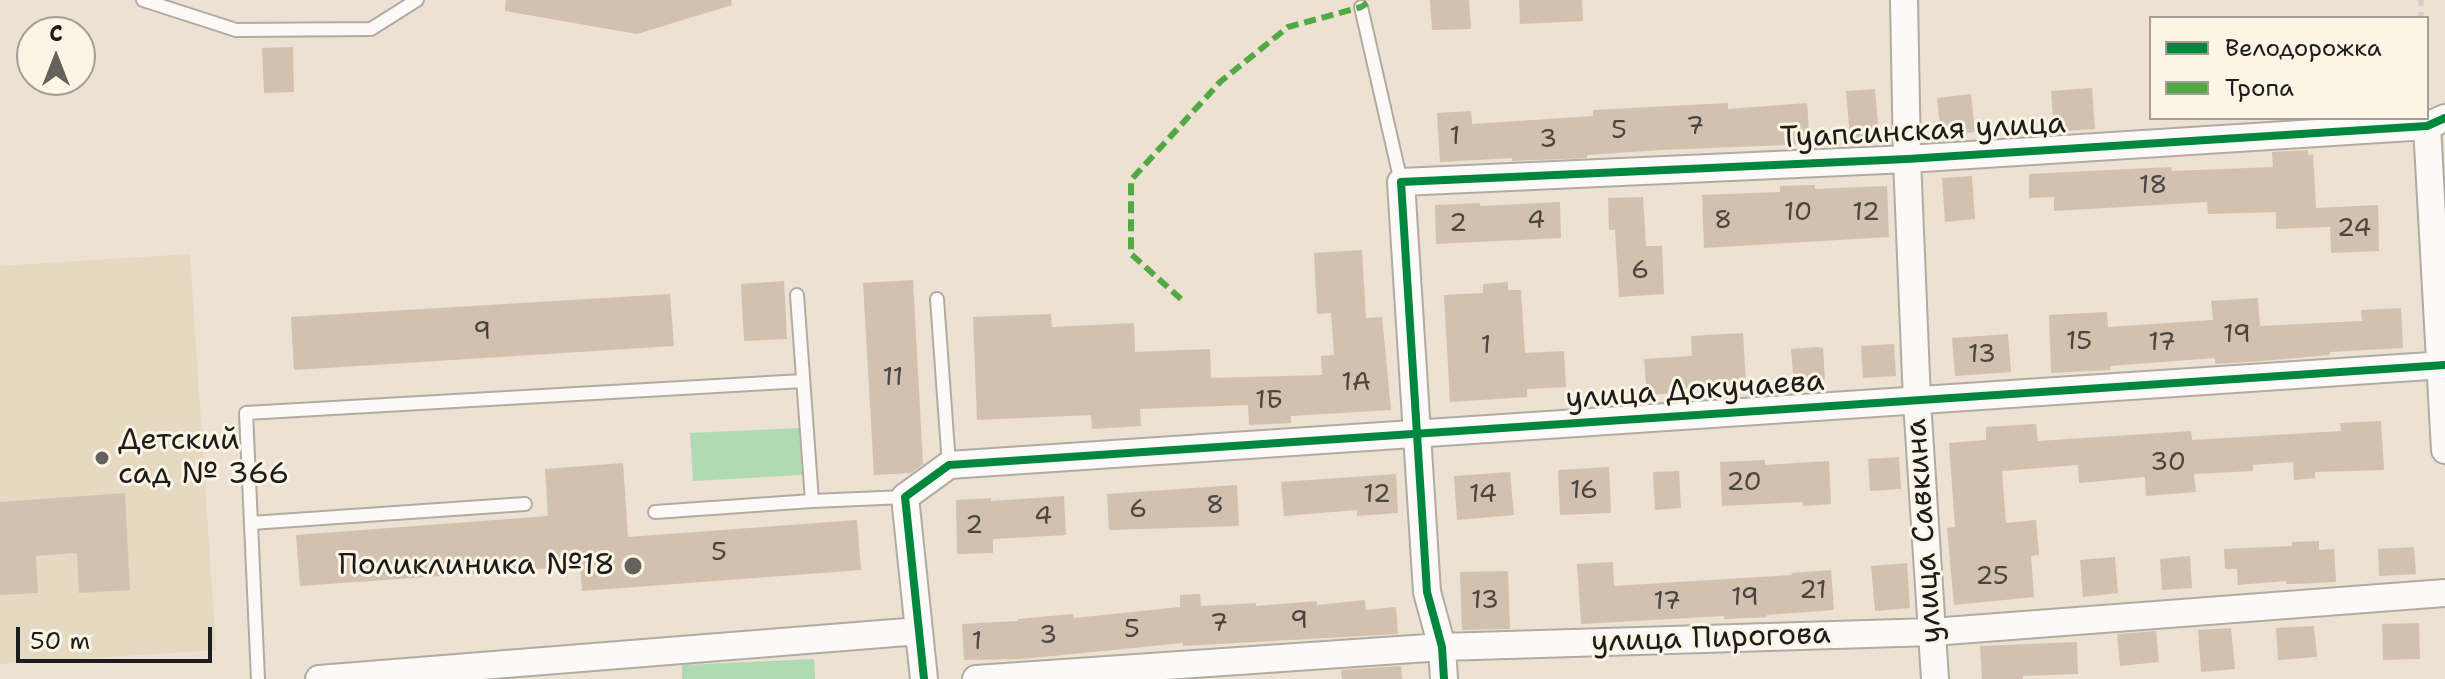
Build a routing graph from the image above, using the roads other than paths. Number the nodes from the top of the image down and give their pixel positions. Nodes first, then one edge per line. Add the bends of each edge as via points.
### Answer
1 (143, 0) edge
2 (417, 0) edge
3 (1904, 0) edge
4 (1361, 7) dead end
5 (2436, 122) edge
6 (1907, 159) junction
7 (1401, 182) junction
8 (797, 295) dead end
9 (937, 299) dead end
10 (2444, 366) edge
11 (803, 381) junction
12 (1917, 401) junction
13 (1417, 434) junction
14 (2445, 450) edge
15 (949, 465) junction
16 (905, 497) junction
17 (812, 501) junction
18 (525, 504) dead end
19 (655, 512) dead end
20 (251, 523) junction
21 (2445, 593) edge
22 (919, 631) junction
23 (1932, 632) junction
24 (1442, 647) junction
25 (258, 679) edge
26 (319, 679) edge
27 (924, 679) edge
28 (976, 679) edge
29 (1444, 679) edge
30 (1935, 679) edge

1 - 2 lane via 236,30 371,29
3 - 6 street, улица Савкина
4 - 7 lane
5 - 6 street, Туапсинская улица
5 - 10 street
6 - 7 street, Туапсинская улица
6 - 12 street, улица Савкина
7 - 13 street
8 - 11 lane
9 - 15 lane
10 - 12 street, улица Докучаева
10 - 14 street
11 - 17 lane
11 - 20 lane via 246,413
12 - 13 street, улица Докучаева
12 - 23 street, улица Савкина
13 - 15 street, улица Докучаева
13 - 24 street via 1427,592
15 - 16 street
16 - 17 lane
16 - 22 street
17 - 19 lane
18 - 20 lane
20 - 25 lane
21 - 23 street, улица Пирогова
22 - 26 street via 557,665
22 - 27 street
23 - 24 street, улица Пирогова
23 - 30 street, улица Савкина
24 - 28 street, улица Пирогова
24 - 29 street

